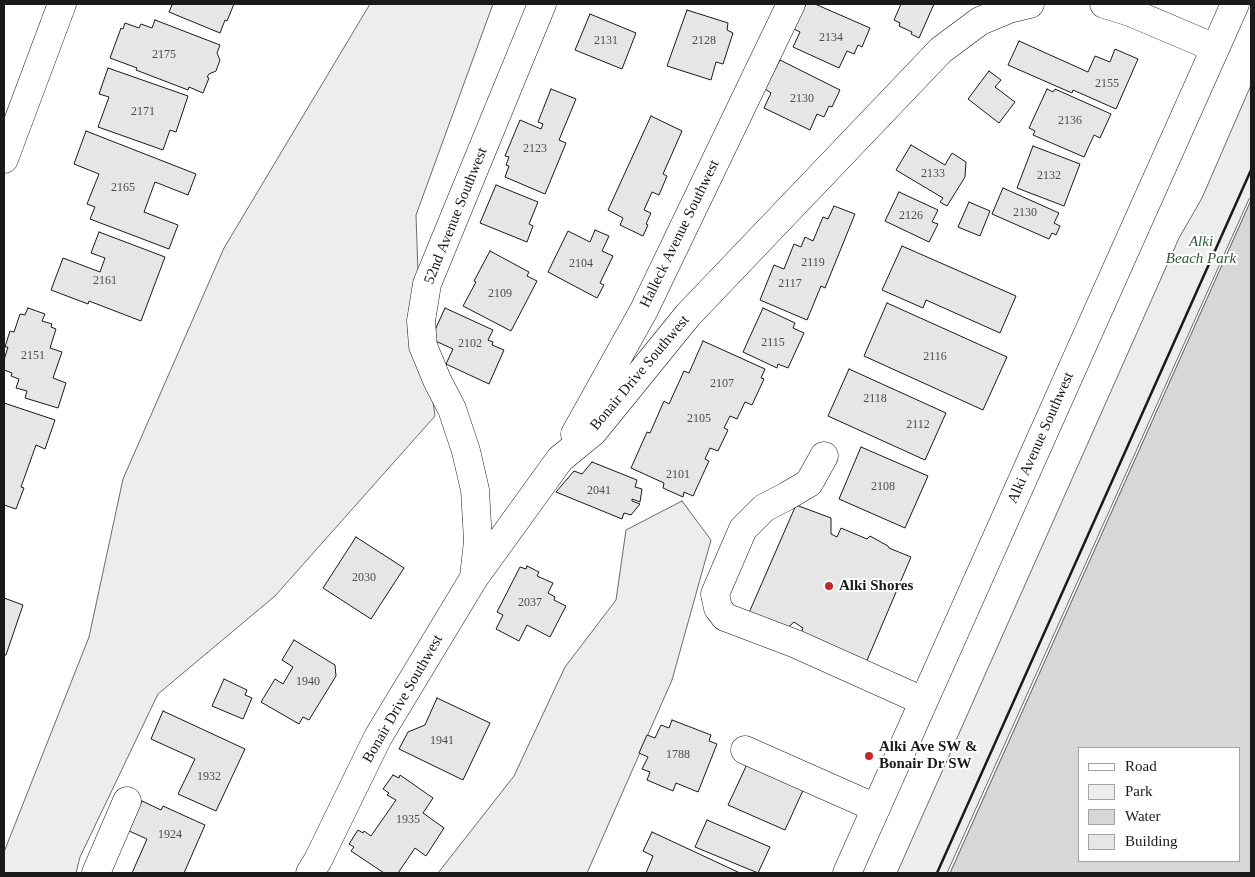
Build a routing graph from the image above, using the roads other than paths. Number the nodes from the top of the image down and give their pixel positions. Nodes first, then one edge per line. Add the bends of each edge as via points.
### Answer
1 (62, 4) edge
2 (542, 4) edge
3 (791, 4) edge
4 (1030, 4) edge
5 (1104, 4) edge
6 (1235, 4) edge
7 (1215, 48) junction
8 (4, 159) edge
9 (824, 456) dead end
10 (560, 459) junction
11 (474, 578) junction
12 (924, 701) junction
13 (745, 750) dead end
14 (127, 801) dead end
15 (876, 808) junction
16 (96, 873) edge
17 (310, 873) edge
18 (846, 873) edge

1 - 8 street
2 - 11 street, 52nd Avenue Southwest via 427,284 421,321 423,346 452,408 475,490 478,541
3 - 10 street, Halleck Avenue Southwest via 644,310
4 - 10 street, Bonair Drive Southwest via 980,21 941,50 688,315 593,432
5 - 7 street
6 - 7 street, Alki Avenue Southwest
7 - 12 street, Alki Avenue Southwest
9 - 12 street via 808,484 764,508 743,529 716,594 718,608 725,617 796,644
10 - 11 street, Bonair Drive Southwest
11 - 17 street, Bonair Drive Southwest via 378,737
12 - 15 street, Alki Avenue Southwest
13 - 15 street
14 - 16 street
15 - 18 street, Alki Avenue Southwest

